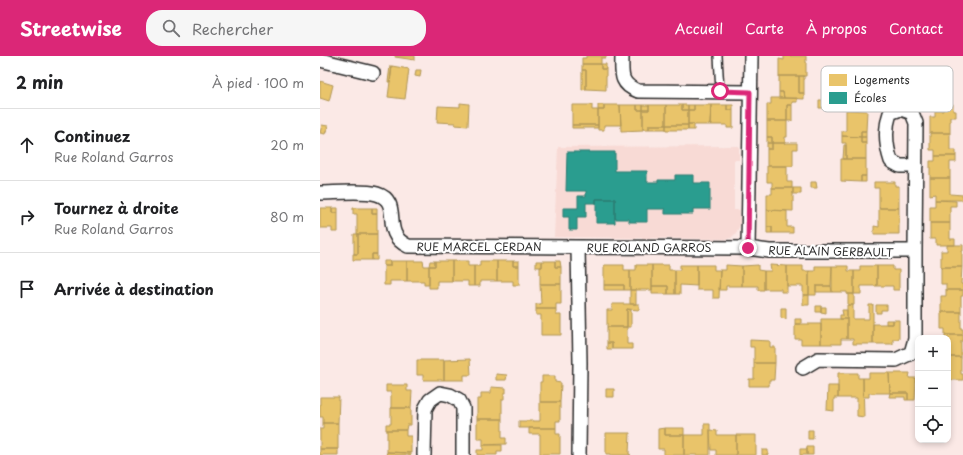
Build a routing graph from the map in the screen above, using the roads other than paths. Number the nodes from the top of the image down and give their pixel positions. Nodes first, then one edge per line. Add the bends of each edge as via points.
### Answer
1 (622, 56) edge
2 (718, 56) edge
3 (751, 56) edge
4 (320, 60) edge
5 (373, 73) dead end
6 (720, 91) junction
7 (750, 92) junction
8 (916, 166) dead end
9 (320, 194) edge
10 (578, 247) junction
11 (748, 248) junction
12 (915, 251) junction
13 (803, 368) dead end
14 (424, 455) edge
15 (463, 455) edge
16 (579, 455) edge

1 - 6 street via 622,76 625,84 638,91
2 - 6 lane
3 - 7 street
4 - 5 street
6 - 7 street
7 - 11 street
8 - 12 street
9 - 10 street, RUE MARCEL CERDAN via 376,193 383,196 392,211 392,230 401,243 408,246
10 - 11 street, RUE ROLAND GARROS
10 - 16 street, RUE ROLAND GARROS
11 - 12 street, RUE ALAIN GERBAULT via 769,251
12 - 13 street via 915,339 911,354 896,360 818,359
14 - 15 street via 425,409 430,400 440,393 458,400 463,408

